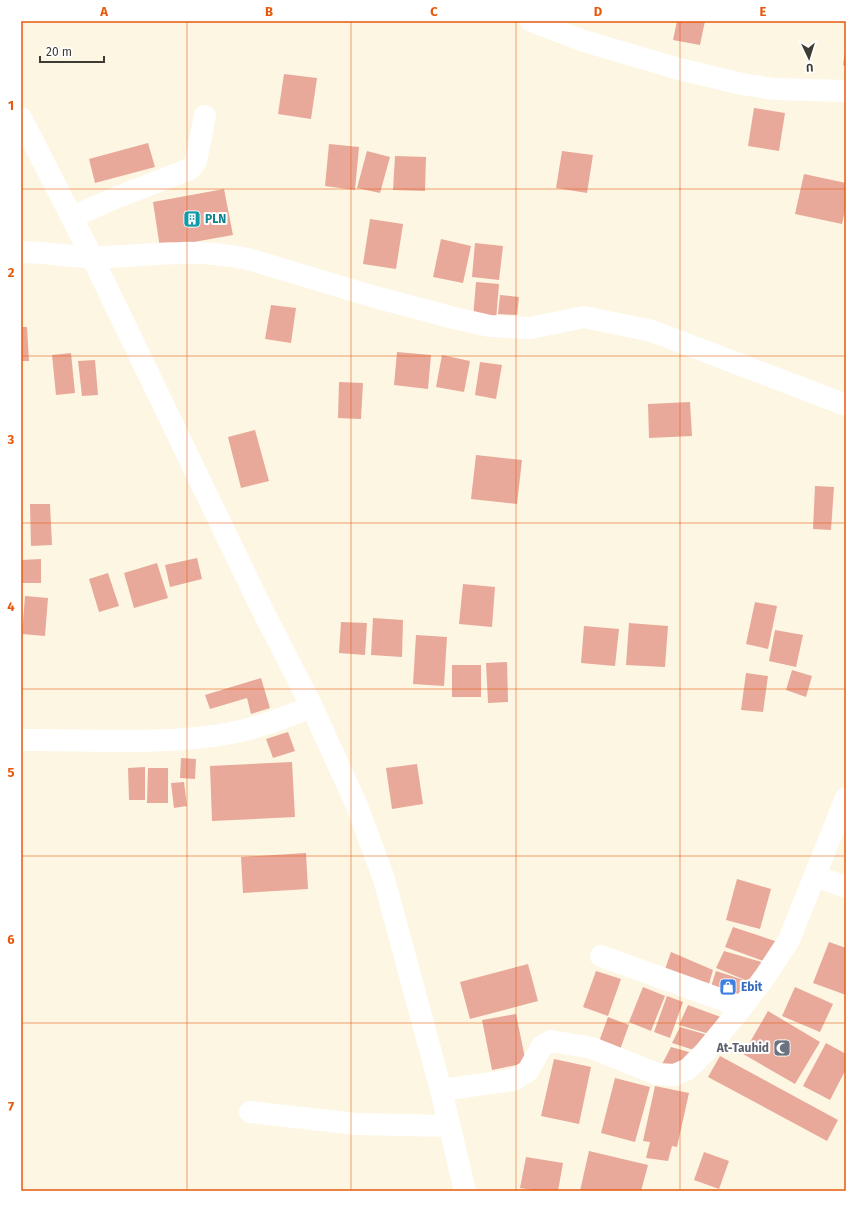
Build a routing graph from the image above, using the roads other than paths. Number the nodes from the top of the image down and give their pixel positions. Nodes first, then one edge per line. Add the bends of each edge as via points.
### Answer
1 (531, 21) edge
2 (846, 91) edge
3 (205, 116) dead end
4 (21, 118) edge
5 (72, 217) junction
6 (21, 252) edge
7 (92, 257) junction
8 (846, 405) edge
9 (312, 707) junction
10 (21, 740) edge
11 (846, 798) edge
12 (814, 876) junction
13 (846, 887) edge
14 (601, 956) dead end
15 (742, 1007) junction
16 (442, 1090) junction
17 (250, 1112) dead end
18 (450, 1126) junction
19 (465, 1191) edge

1 - 2 main road via 590,43 742,84 774,90
3 - 5 main road via 196,161 190,169
4 - 5 main road
5 - 7 main road
6 - 7 main road
7 - 8 main road via 181,252 248,259 397,303 490,326 530,328 584,318 592,319 652,331
7 - 9 main road via 248,581
9 - 10 main road via 257,727 198,738 106,742
9 - 16 main road via 357,806 382,873
11 - 12 main road
12 - 13 main road
12 - 15 main road via 789,940
14 - 15 main road
15 - 16 main road via 705,1052 688,1069 675,1075 657,1074 592,1048 551,1041 542,1046 528,1071 513,1080
16 - 18 main road
17 - 18 main road via 357,1124
18 - 19 main road

